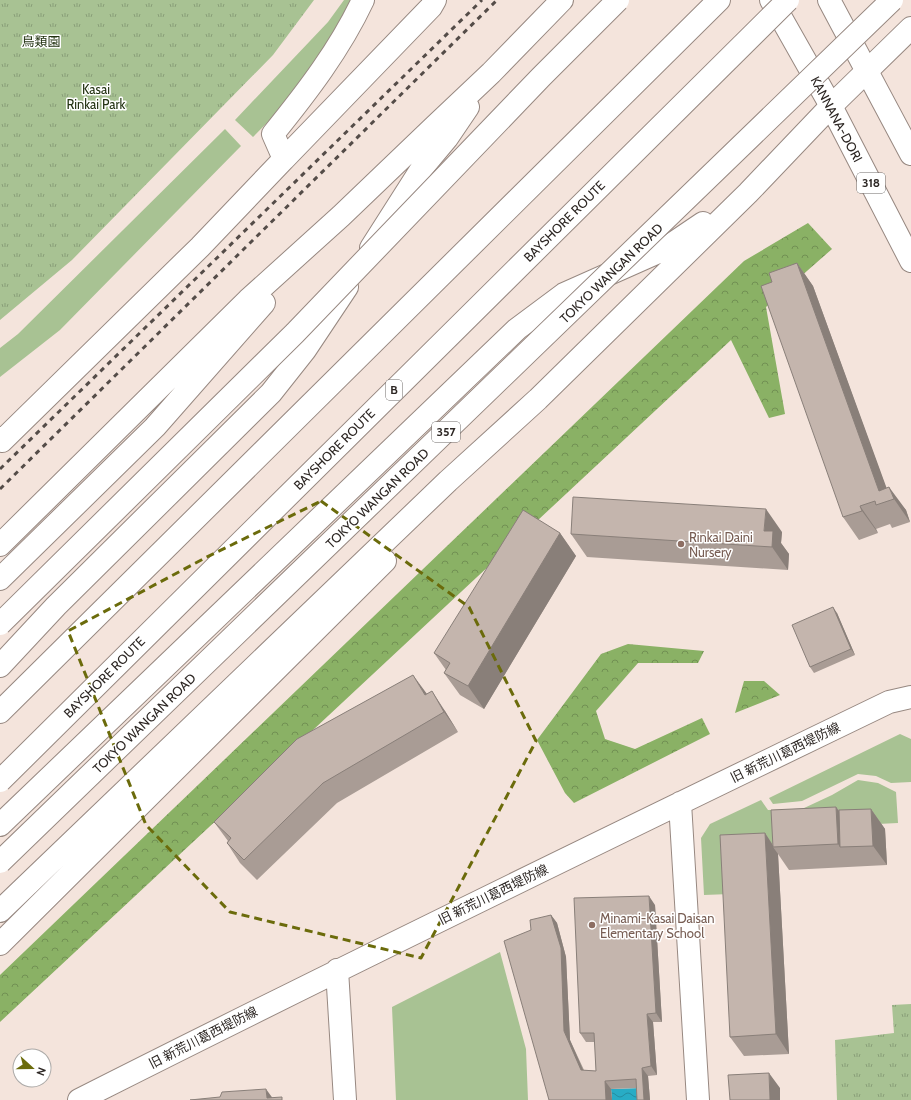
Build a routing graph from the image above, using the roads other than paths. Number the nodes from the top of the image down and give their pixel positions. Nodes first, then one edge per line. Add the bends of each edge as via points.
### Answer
1 (363, 0) edge
2 (434, 0) edge
3 (562, 0) edge
4 (618, 0) edge
5 (628, 0) edge
6 (719, 0) edge
7 (771, 0) edge
8 (788, 0) edge
9 (829, 0) edge
10 (878, 0) edge
11 (892, 0) edge
12 (911, 28) edge
13 (867, 70) junction
14 (491, 73) junction
15 (541, 77) junction
16 (831, 106) junction
17 (911, 154) edge
18 (284, 159) junction
19 (698, 188) junction
20 (748, 193) junction
21 (341, 216) junction
22 (911, 261) edge
23 (538, 399) junction
24 (1, 441) edge
25 (0, 545) edge
26 (0, 579) edge
27 (0, 624) edge
28 (0, 666) edge
29 (911, 697) edge
30 (0, 712) edge
31 (0, 780) edge
32 (680, 803) junction
33 (0, 825) edge
34 (0, 862) edge
35 (0, 911) edge
36 (0, 944) edge
37 (337, 970) junction
38 (79, 1100) edge
39 (345, 1100) edge
40 (698, 1100) edge

1 - 18 main road via 350,28 317,78 273,134
2 - 18 main road via 431,7
3 - 14 main road
4 - 15 main road, bridge
5 - 15 main road, bridge
6 - 30 main road
7 - 16 main road, KANNANA-DORI / 318
8 - 31 main road, BAYSHORE ROUTE / B, bridge
9 - 13 main road
10 - 19 main road, bridge
11 - 19 main road, TOKYO WANGAN ROAD / 357, bridge
12 - 13 main road
13 - 16 main road
13 - 17 main road
14 - 21 main road
14 - 28 main road via 447,138 418,173 305,350 271,393 56,606
15 - 27 main road, bridge via 295,333
16 - 20 main road
16 - 22 main road, KANNANA-DORI / 318
18 - 24 main road via 200,247
19 - 34 main road, TOKYO WANGAN ROAD / 357, bridge
20 - 23 main road
20 - 33 main road via 662,250 564,294 517,329
21 - 25 main road via 248,300
21 - 26 main road via 154,427
23 - 35 main road via 442,486 183,733 56,860
23 - 36 main road via 483,463
29 - 32 main road, 旧 新荒川葛西堤防線 via 889,702
32 - 37 main road, 旧 新荒川葛西堤防線
32 - 40 main road
37 - 38 main road, 旧 新荒川葛西堤防線
37 - 39 main road

